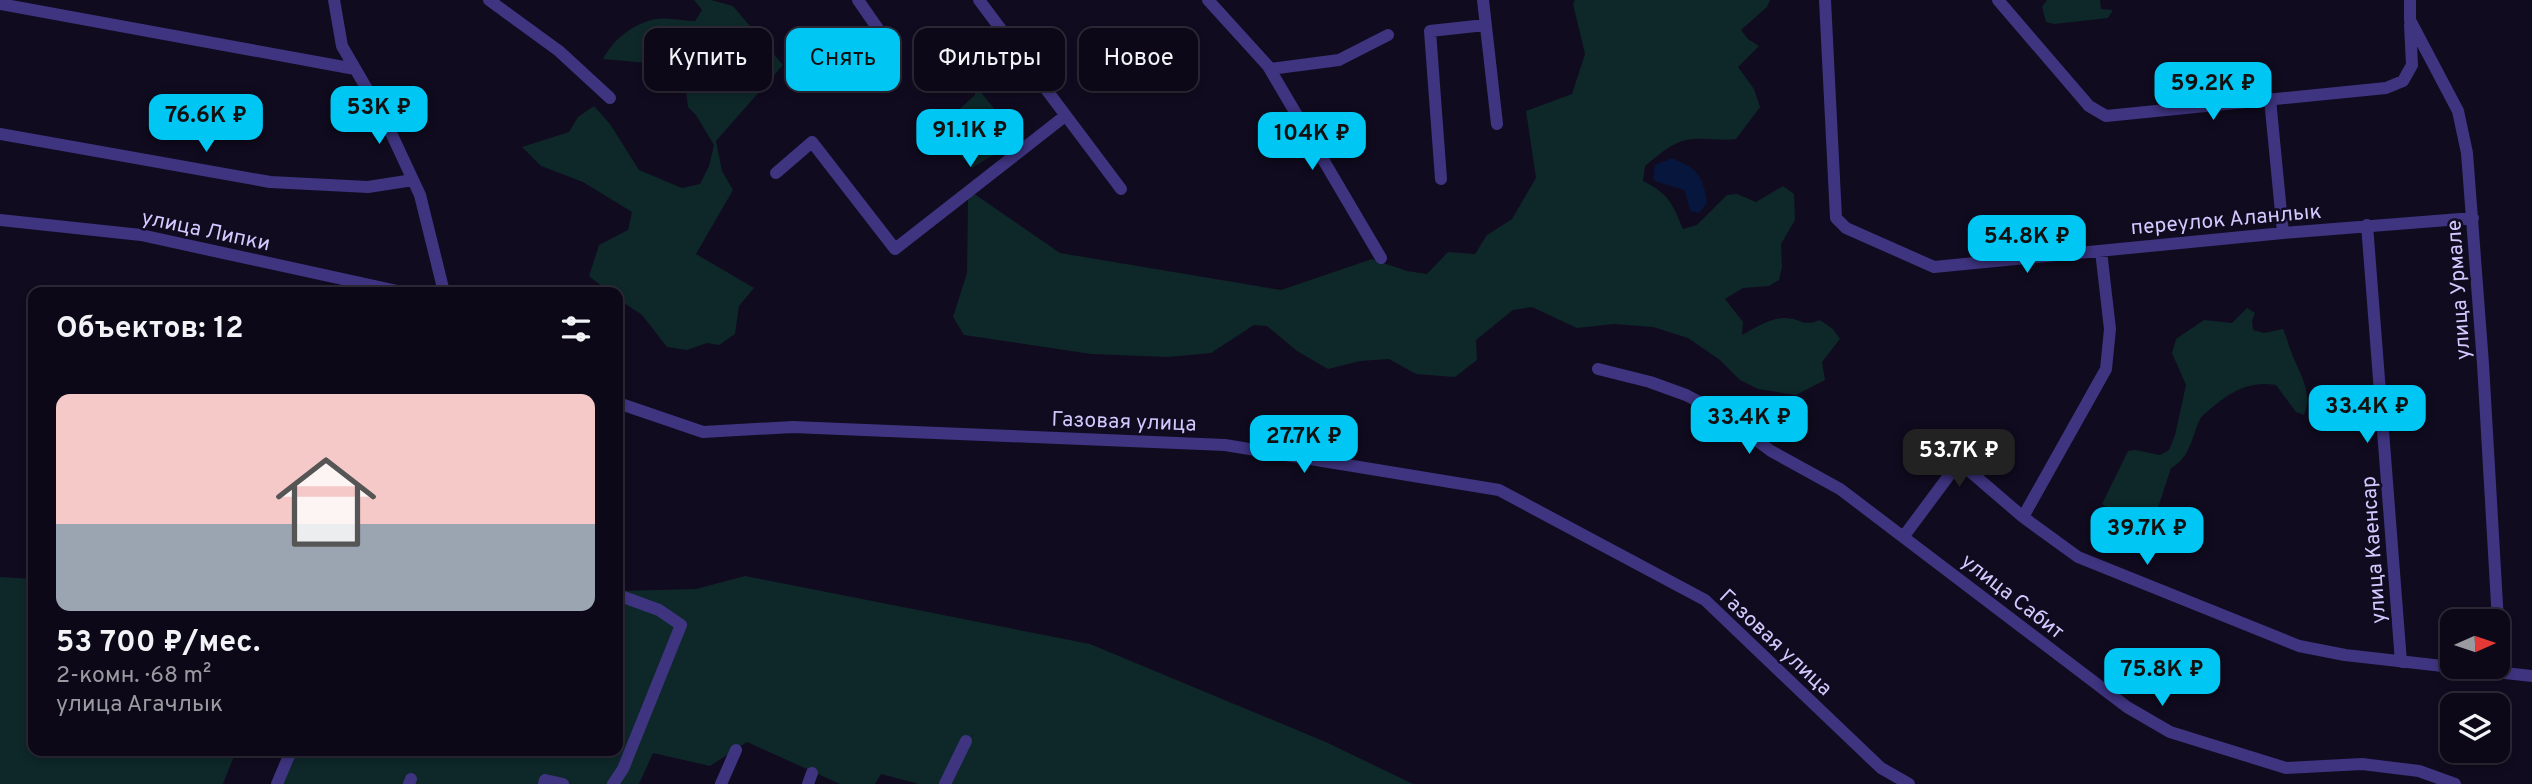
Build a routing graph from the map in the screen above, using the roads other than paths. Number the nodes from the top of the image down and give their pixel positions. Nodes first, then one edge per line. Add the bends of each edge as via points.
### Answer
1 (334, 0) edge
2 (489, 0) edge
3 (858, 0) edge
4 (978, 0) edge
5 (1208, 0) edge
6 (1483, 0) edge
7 (1825, 0) edge
8 (1998, 0) edge
9 (2410, 0) edge
10 (0, 5) edge
11 (2410, 20) junction
12 (1485, 24) junction
13 (878, 28) edge
14 (1388, 34) dead end
15 (355, 69) junction
16 (1270, 69) junction
17 (610, 98) dead end
18 (2270, 99) junction
19 (1065, 116) junction
20 (1497, 124) dead end
21 (0, 134) edge
22 (776, 173) dead end
23 (1441, 179) dead end
24 (413, 180) junction
25 (1121, 190) dead end
26 (2473, 218) junction
27 (0, 220) edge
28 (2367, 225) junction
29 (2283, 233) junction
30 (2101, 251) junction
31 (1381, 258) dead end
32 (379, 287) edge
33 (443, 287) edge
34 (1598, 369) dead end
35 (623, 405) edge
36 (2023, 517) junction
37 (1904, 536) junction
38 (623, 597) edge
39 (2497, 609) edge
40 (2401, 662) junction
41 (2440, 666) edge
42 (2510, 674) edge
43 (2532, 676) edge
44 (966, 741) dead end
45 (736, 750) dead end
46 (289, 756) edge
47 (544, 782) edge
48 (277, 784) edge
49 (563, 784) edge
50 (613, 784) edge
51 (721, 784) edge
52 (945, 784) edge
53 (1909, 784) edge
54 (2455, 784) edge

1 - 15 street via 342,46
2 - 17 street via 559,51
3 - 13 street
4 - 19 street
5 - 16 street
6 - 12 street
7 - 30 street, переулок Аланлык via 1836,218 1842,225 1934,267
8 - 18 street via 2089,106 2106,116
9 - 11 street, улица Урмале
10 - 15 street
11 - 18 street via 2412,65 2403,81 2386,88
11 - 26 street, улица Урмале via 2458,111
12 - 20 street
12 - 23 street via 1430,31
14 - 16 street via 1339,60
15 - 24 street
16 - 31 street
18 - 29 street
19 - 22 street via 895,249 812,142
19 - 25 street
21 - 24 street via 270,182 368,187
24 - 33 street
26 - 28 street, переулок Аланлык
26 - 39 street, улица Урмале
27 - 32 street, улица Липки via 141,235
28 - 29 street, переулок Аланлык
28 - 40 street, улица Каенсар
29 - 30 street, переулок Аланлык
30 - 36 street via 2110,329 2106,369
34 - 37 street, улица Сабит via 1650,382 1720,413 1771,451 1840,489
35 - 53 street, Газовая улица via 703,432 793,427 1225,445 1499,490 1705,600 1881,768
36 - 37 street via 1959,462
36 - 40 street via 2078,557 2299,646
37 - 54 street, улица Сабит via 2127,707 2169,732 2286,768 2362,764 2419,771
38 - 50 street via 659,610 681,625
40 - 41 street
42 - 43 street
44 - 52 street
45 - 51 street
46 - 48 street
47 - 49 street

